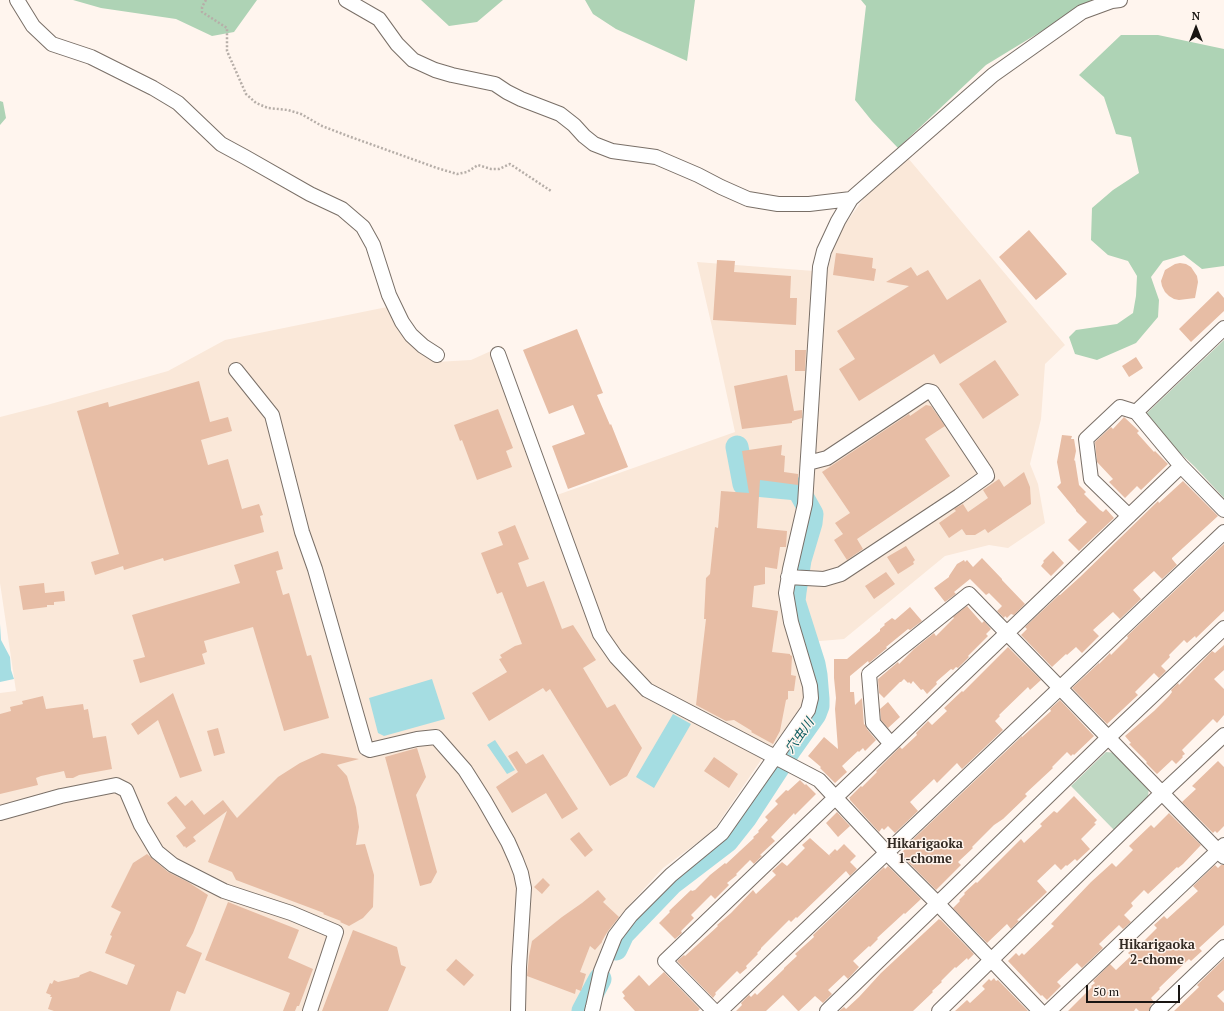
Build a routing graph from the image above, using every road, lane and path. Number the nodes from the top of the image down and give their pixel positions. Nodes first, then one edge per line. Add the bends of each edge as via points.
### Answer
1 (17, 0) edge
2 (206, 0) edge
3 (346, 0) edge
4 (1120, 0) edge
5 (551, 191) dead end
6 (851, 199) junction
7 (1224, 328) edge
8 (498, 354) dead end
9 (437, 355) dead end
10 (236, 370) dead end
11 (1136, 412) junction
12 (808, 463) junction
13 (1181, 466) junction
14 (1224, 510) edge
15 (1129, 516) junction
16 (1224, 532) edge
17 (788, 577) junction
18 (1224, 628) edge
19 (1007, 633) junction
20 (1060, 688) junction
21 (1224, 735) edge
22 (1108, 738) junction
23 (891, 744) junction
24 (775, 757) junction
25 (1162, 793) junction
26 (836, 797) junction
27 (0, 813) edge
28 (1222, 850) edge
29 (886, 853) junction
30 (938, 904) junction
31 (1224, 947) edge
32 (991, 960) junction
33 (594, 1010) edge
34 (310, 1011) edge
35 (518, 1011) edge
36 (714, 1011) edge
37 (720, 1011) edge
38 (827, 1011) edge
39 (939, 1011) edge
40 (1040, 1011) edge
41 (1049, 1011) edge
42 (1157, 1011) edge

1 - 9 street via 33,26 52,44 91,58 153,88 178,103 221,144 310,194 342,208 363,227 373,245 389,295 402,322 411,335
2 - 5 path via 202,12 227,28 228,51 246,94 256,103 268,108 301,114 322,126 457,174 478,166 491,170 510,164
3 - 6 street via 379,19 397,44 413,60 452,75 495,84 521,99 560,114 594,144 612,152 656,157 748,199 778,204 809,204
4 - 6 street via 1082,12 993,75
6 - 12 street via 830,236 820,267
7 - 11 street
8 - 24 street via 597,627 616,657 648,690
10 - 35 street via 272,415 302,532 366,748 370,750 436,737 469,776 516,860 524,888
11 - 13 street
11 - 15 street via 1120,407 1086,439 1091,479
12 - 17 street via 805,504
12 - 17 street via 827,458 928,391 932,392 987,476 841,574 824,579
13 - 14 street
13 - 15 street
15 - 19 street
16 - 20 street
17 - 24 street via 786,593 791,622 807,674 811,698 808,710
18 - 22 street
19 - 20 street
19 - 23 street
19 - 23 street via 969,594 869,674 873,723
20 - 22 street
20 - 29 street
21 - 25 street
22 - 25 street
22 - 30 street
23 - 26 street
24 - 26 street via 819,780
24 - 33 street via 722,833 671,875 631,915 615,936 601,971
25 - 28 street
25 - 32 street
26 - 29 street
26 - 36 street via 665,960
27 - 34 street via 61,796 116,785 126,790 141,825 157,852 173,865 224,891 292,913 336,932
28 - 41 street
29 - 30 street
29 - 37 street
30 - 32 street
30 - 38 street
31 - 42 street
32 - 39 street
32 - 40 street

